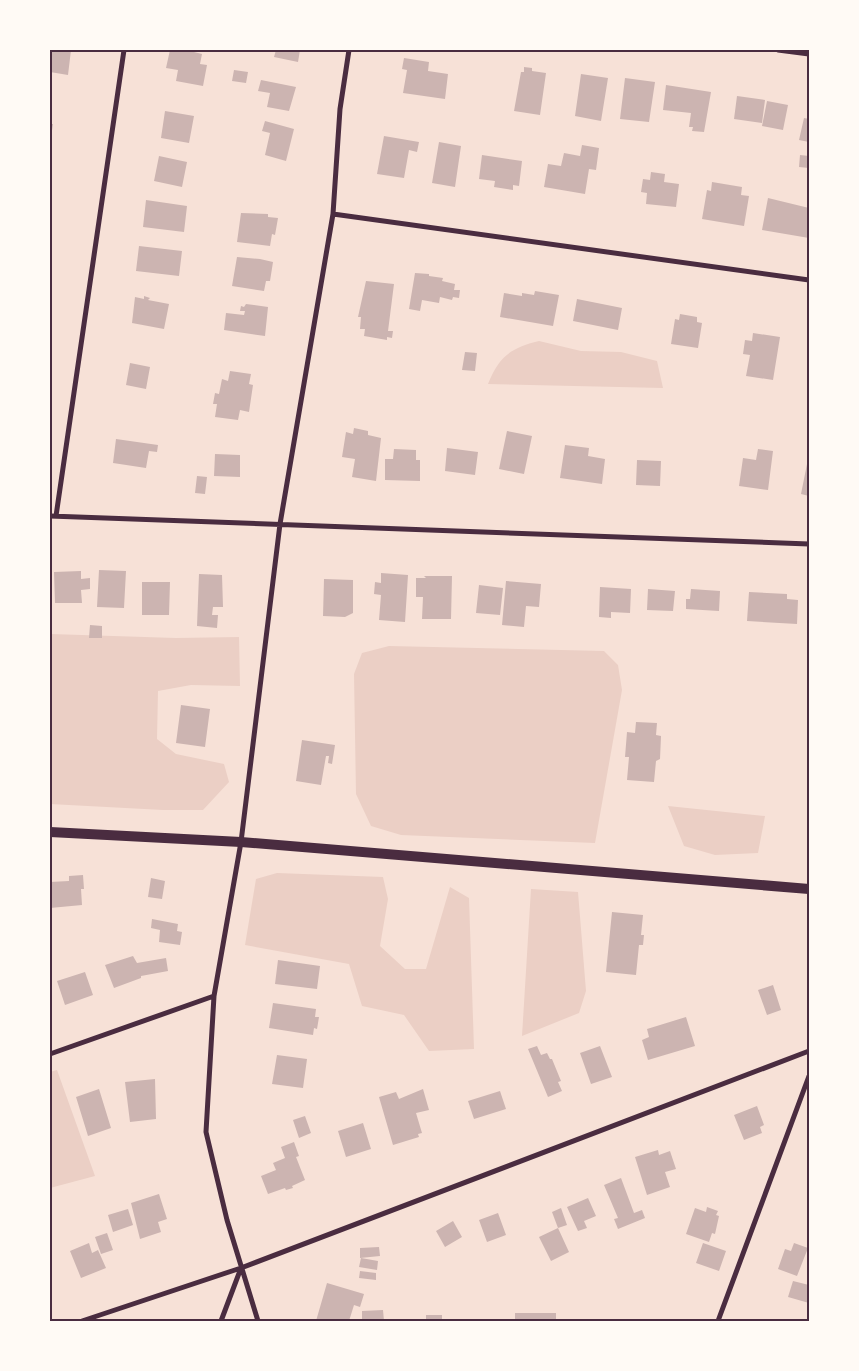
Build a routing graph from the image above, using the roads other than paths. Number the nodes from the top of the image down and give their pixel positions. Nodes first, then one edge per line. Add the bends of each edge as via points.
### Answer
1 (124, 50) edge
2 (349, 50) edge
3 (778, 50) edge
4 (809, 54) edge
5 (333, 214) junction
6 (809, 280) edge
7 (53, 516) edge
8 (280, 524) junction
9 (809, 544) edge
10 (50, 832) edge
11 (241, 842) junction
12 (809, 889) edge
13 (214, 996) junction
14 (809, 1051) edge
15 (50, 1054) edge
16 (809, 1076) edge
17 (241, 1268) junction
18 (82, 1321) edge
19 (221, 1321) edge
20 (258, 1321) edge
21 (718, 1321) edge

1 - 7 street
2 - 5 street via 340,109
3 - 4 street
5 - 6 street
5 - 8 street
7 - 8 street
8 - 9 street
8 - 11 street
10 - 11 main road
11 - 12 main road
11 - 13 street
13 - 15 street
13 - 17 street via 206,1132
14 - 17 street
16 - 21 street
17 - 18 street
17 - 19 street
17 - 20 street

